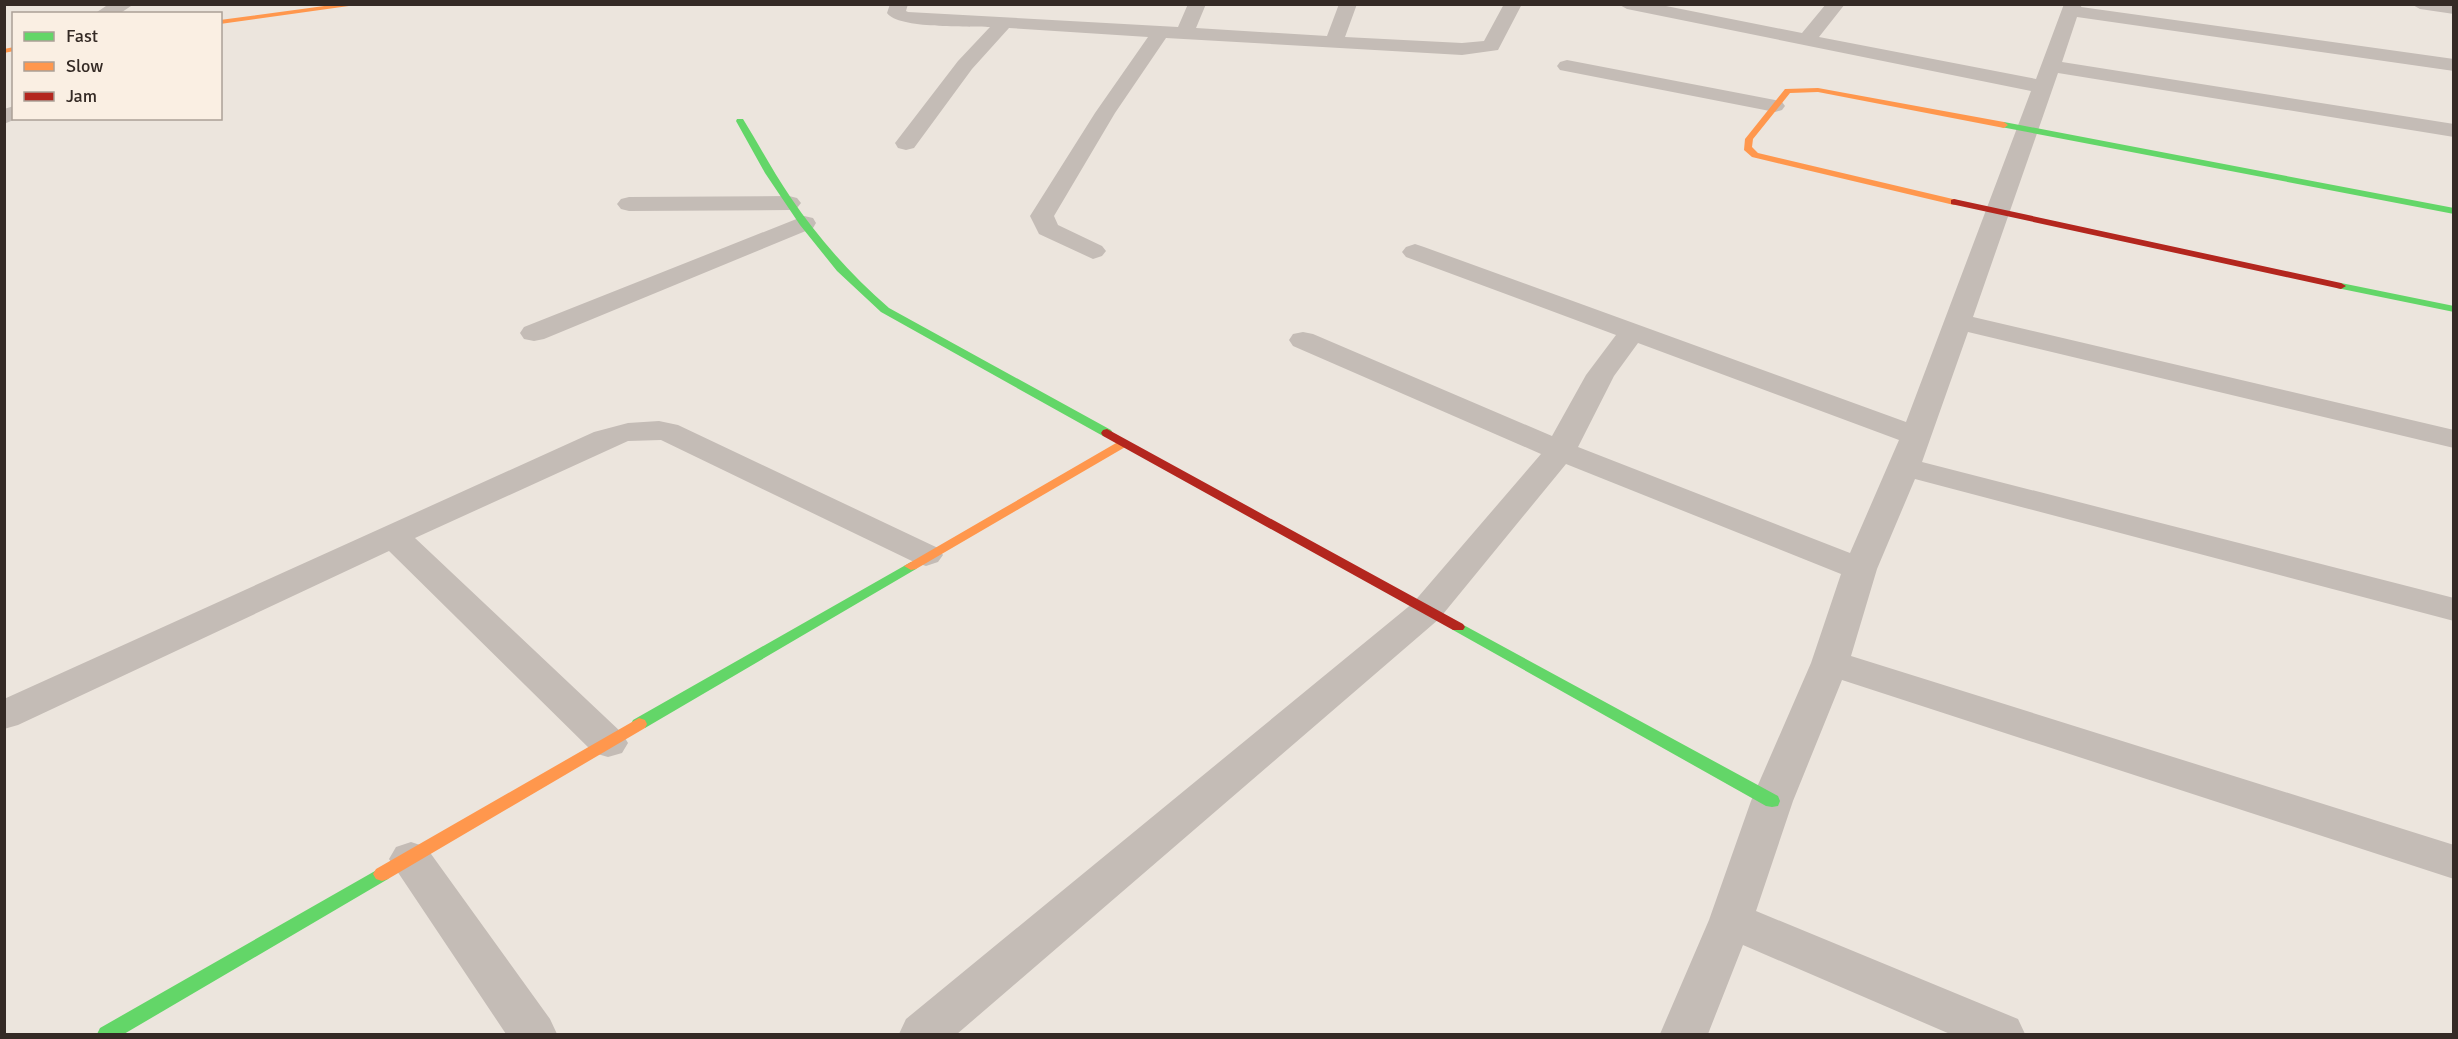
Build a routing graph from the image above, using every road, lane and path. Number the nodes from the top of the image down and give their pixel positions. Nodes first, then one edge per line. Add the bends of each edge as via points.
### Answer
1 (124, 4) edge
2 (360, 4) edge
3 (899, 4) edge
4 (1047, 4) edge
5 (1197, 4) edge
6 (1348, 4) edge
7 (1513, 4) edge
8 (1627, 4) edge
9 (1836, 4) edge
10 (2420, 4) edge
11 (2072, 8) edge
12 (1672, 9) edge
13 (2454, 9) edge
14 (108, 12) edge
15 (222, 22) edge
16 (1004, 23) junction
17 (1032, 25) junction
18 (1161, 32) junction
19 (1184, 34) junction
20 (1806, 40) junction
21 (1334, 42) junction
22 (2454, 65) edge
23 (1567, 66) dead end
24 (2047, 77) junction
25 (1775, 106) junction
26 (740, 121) dead end
27 (2028, 130) junction
28 (2454, 131) edge
29 (906, 143) dead end
30 (629, 204) dead end
31 (2454, 210) edge
32 (796, 213) junction
33 (1998, 214) junction
34 (1093, 251) dead end
35 (1415, 252) dead end
36 (2454, 309) edge
37 (1958, 322) junction
38 (534, 333) dead end
39 (1632, 333) junction
40 (1303, 340) dead end
41 (1916, 436) junction
42 (2454, 439) edge
43 (1123, 443) junction
44 (1560, 451) junction
45 (1905, 467) junction
46 (393, 536) junction
47 (926, 555) junction
48 (1860, 569) junction
49 (2454, 610) edge
50 (1426, 611) junction
51 (1830, 663) junction
52 (4, 715) edge
53 (608, 743) junction
54 (1772, 801) junction
55 (411, 859) junction
56 (2454, 862) edge
57 (1731, 920) junction
58 (107, 1035) edge
59 (533, 1035) edge
60 (923, 1035) edge
61 (1683, 1035) edge
62 (2001, 1035) edge

1 - 14 street
2 - 15 street
3 - 16 street via 896,13 901,16
4 - 17 street
5 - 19 street
6 - 21 street
7 - 21 street via 1491,46 1462,49
8 - 12 street
9 - 20 street
10 - 13 street
11 - 22 street
11 - 24 street
12 - 20 street
16 - 17 street
16 - 29 street via 965,65
17 - 18 street
18 - 19 street
18 - 34 street via 1105,113 1042,216 1048,229
19 - 21 street
20 - 24 street
23 - 25 street
24 - 27 street
24 - 28 street
25 - 27 street via 1788,91 1818,90
25 - 33 street via 1749,139 1747,148 1755,155
26 - 32 street via 773,183
27 - 31 street
27 - 33 street
30 - 32 street
32 - 38 street
32 - 43 street via 864,295
33 - 36 street
33 - 37 street
35 - 39 street
37 - 41 street
37 - 42 street
39 - 41 street
39 - 44 street via 1600,375
40 - 44 street
41 - 45 street
43 - 47 street
43 - 50 street
44 - 48 street
44 - 50 street
45 - 48 street
45 - 49 street
46 - 47 street via 605,438 644,429 667,431
46 - 52 street
46 - 53 street
47 - 53 street
48 - 51 street
50 - 54 street
50 - 60 street
51 - 54 street
51 - 56 street
53 - 55 street
54 - 57 street
55 - 58 street
55 - 59 street
57 - 61 street
57 - 62 street

